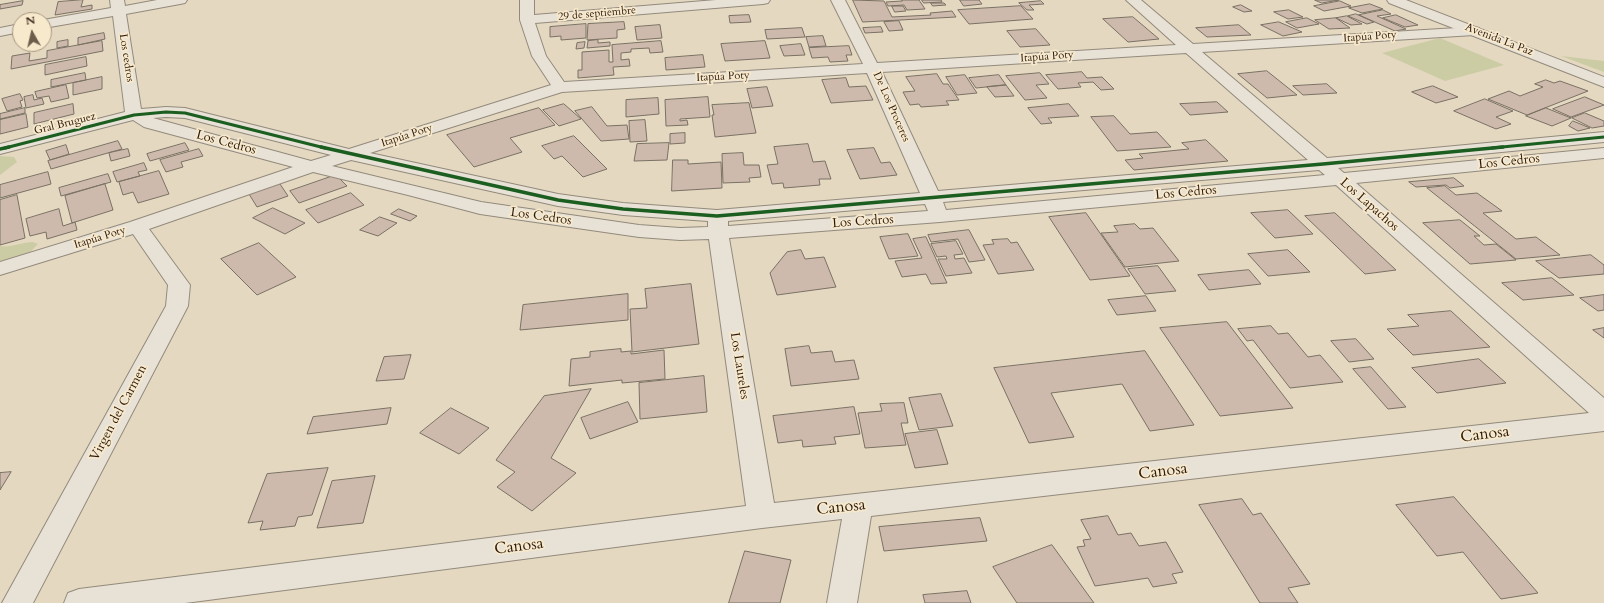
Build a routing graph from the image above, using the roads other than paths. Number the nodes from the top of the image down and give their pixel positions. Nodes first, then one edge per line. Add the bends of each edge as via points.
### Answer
1 (180, 0) edge
2 (527, 0) edge
3 (763, 0) edge
4 (838, 0) edge
5 (1133, 0) edge
6 (1394, 0) edge
7 (699, 3) edge
8 (118, 6) edge
9 (528, 20) junction
10 (52, 22) edge
11 (12, 30) edge
12 (1474, 31) junction
13 (0, 32) edge
14 (1187, 48) junction
15 (873, 68) junction
16 (1604, 82) edge
17 (560, 87) junction
18 (134, 115) junction
19 (1604, 137) edge
20 (0, 150) edge
21 (1604, 153) edge
22 (350, 154) junction
23 (1323, 164) junction
24 (313, 167) junction
25 (1340, 179) junction
26 (932, 199) junction
27 (940, 216) junction
28 (718, 224) junction
29 (137, 226) junction
30 (0, 269) edge
31 (1604, 412) edge
32 (1604, 421) edge
33 (858, 506) junction
34 (762, 516) junction
35 (17, 603) edge
36 (79, 603) edge
37 (842, 603) edge

1 - 8 street
2 - 9 street
3 - 7 street, 29 de septiembre
4 - 15 street, De Los Proceres
5 - 14 street, Los Lapachos
6 - 12 street, Avenida La Paz
7 - 9 street, 29 de septiembre
8 - 10 street
8 - 18 street, Los cedros
9 - 17 street via 538,56
11 - 13 street
12 - 14 street, Itapúa Poty
12 - 16 street, Avenida La Paz
14 - 15 street, Itapúa Poty
14 - 23 street, Los Lapachos
15 - 17 street, Itapúa Poty
15 - 26 street, De Los Proceres
17 - 22 street, Itapúa Poty
18 - 20 street, Gral Bruguez
18 - 22 street, Gral Bruguez via 185,113
18 - 24 street, Los Cedros via 150,123
19 - 23 street
21 - 25 street, Los Cedros
22 - 24 street, Itapúa Poty
22 - 28 street, Gral Bruguez via 558,200
23 - 25 street, Los Lapachos
23 - 26 street
24 - 28 street, Los Cedros via 480,208 521,215 680,234
24 - 29 street, Itapúa Poty
25 - 27 street, Los Cedros
25 - 31 street, Los Lapachos
26 - 27 street, De Los Proceres
26 - 28 street
27 - 28 street, Los Cedros
28 - 34 street, Los Laureles
29 - 30 street, Itapúa Poty
29 - 35 street, Virgen del Carmen via 179,285 177,306
32 - 33 street, Canosa
33 - 34 street, Canosa
33 - 37 street
34 - 36 street, Canosa

